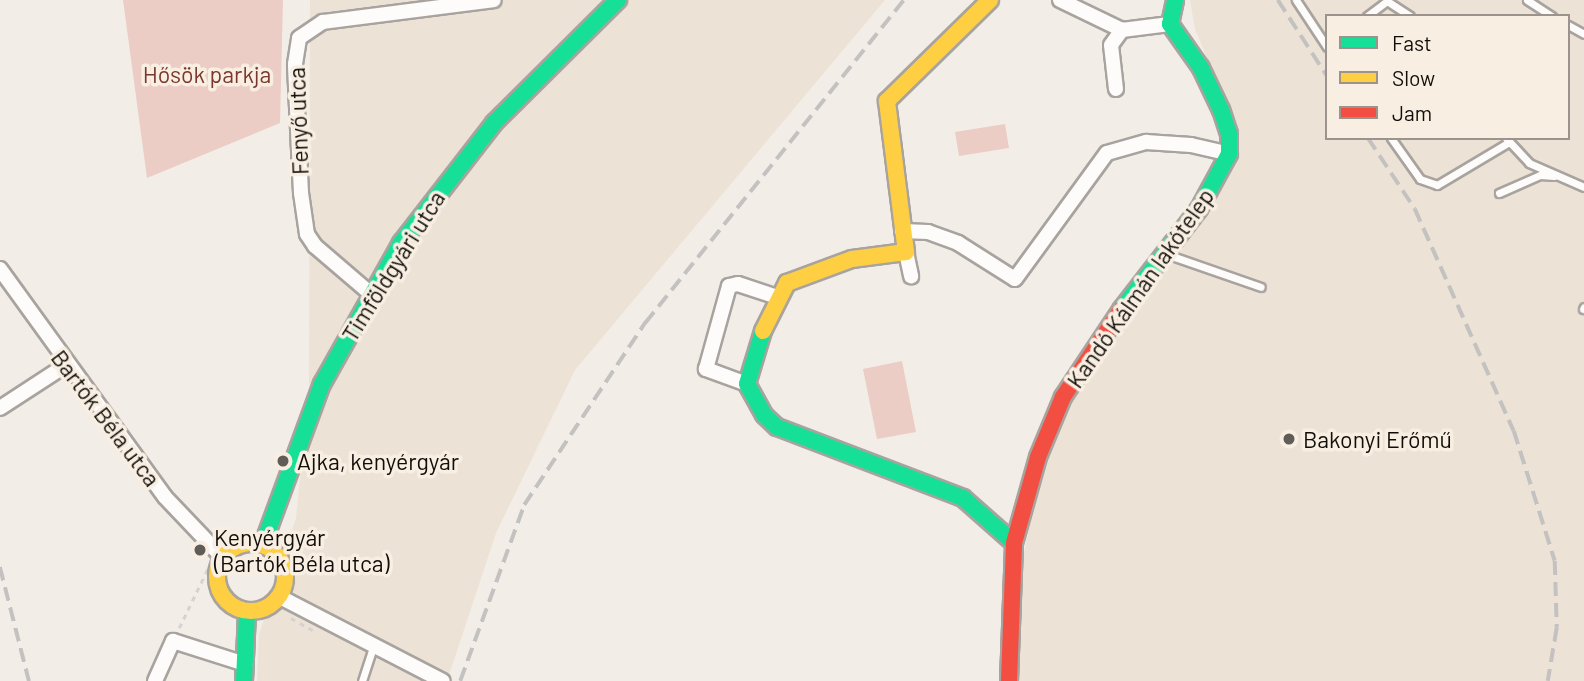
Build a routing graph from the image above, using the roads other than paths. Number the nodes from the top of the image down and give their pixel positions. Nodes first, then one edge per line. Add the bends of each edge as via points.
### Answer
1 (494, 0) edge
2 (618, 0) edge
3 (990, 0) edge
4 (1060, 0) edge
5 (1175, 0) edge
6 (1296, 0) edge
7 (1527, 0) edge
8 (1370, 14) edge
9 (1407, 14) edge
10 (1549, 14) edge
11 (1170, 24) junction
12 (1122, 30) junction
13 (1325, 44) edge
14 (1116, 89) dead end
15 (1392, 140) edge
16 (1508, 140) edge
17 (1229, 154) junction
18 (1562, 177) junction
19 (1584, 187) edge
20 (1499, 193) dead end
21 (902, 231) junction
22 (906, 252) junction
23 (1165, 254) junction
24 (0, 269) edge
25 (911, 276) dead end
26 (1261, 287) dead end
27 (371, 294) junction
28 (777, 297) junction
29 (66, 365) junction
30 (747, 384) junction
31 (0, 408) edge
32 (1014, 543) junction
33 (263, 544) junction
34 (218, 557) junction
35 (280, 597) junction
36 (247, 611) junction
37 (373, 647) junction
38 (245, 664) junction
39 (155, 681) edge
40 (244, 681) edge
41 (362, 681) edge
42 (443, 681) edge
43 (1009, 681) edge

1 - 27 street, Fenyő utca via 323,22 299,38 295,64 307,234
2 - 27 street, Timföldgyári utca via 494,123 438,191
3 - 21 street via 887,101
4 - 12 street
5 - 11 street
6 - 13 lane
7 - 10 lane
8 - 9 lane via 1387,1
11 - 12 street
11 - 17 street via 1201,68 1216,100 1229,134
12 - 14 street via 1111,44
15 - 16 lane via 1420,179 1437,185
16 - 18 lane via 1529,163
17 - 21 street via 1192,145 1146,142 1107,153 1015,279 958,243 928,232
17 - 23 street, Kandó Kálmán lakótelep via 1199,209
18 - 19 lane
18 - 20 lane via 1540,175
21 - 22 street
22 - 25 street
22 - 28 street via 852,259 814,272 787,283
23 - 26 lane
23 - 32 street, Kandó Kálmán lakótelep via 1110,324 1063,397 1038,457
24 - 29 street, Bartók Béla utca
27 - 33 street, Timföldgyári utca via 322,384
28 - 30 street via 757,342
28 - 30 street via 738,284 729,286 706,369
29 - 31 street
29 - 34 street, Bartók Béla utca via 165,497
30 - 32 street via 764,415 777,427 963,498
32 - 43 street, Kandó Kálmán lakótelep
33 - 34 street via 245,543
33 - 35 street via 285,566
34 - 36 street via 220,591 231,604
35 - 36 street via 265,608
35 - 37 street
36 - 38 street
37 - 41 lane
37 - 42 street
38 - 39 street via 173,641
38 - 40 street

